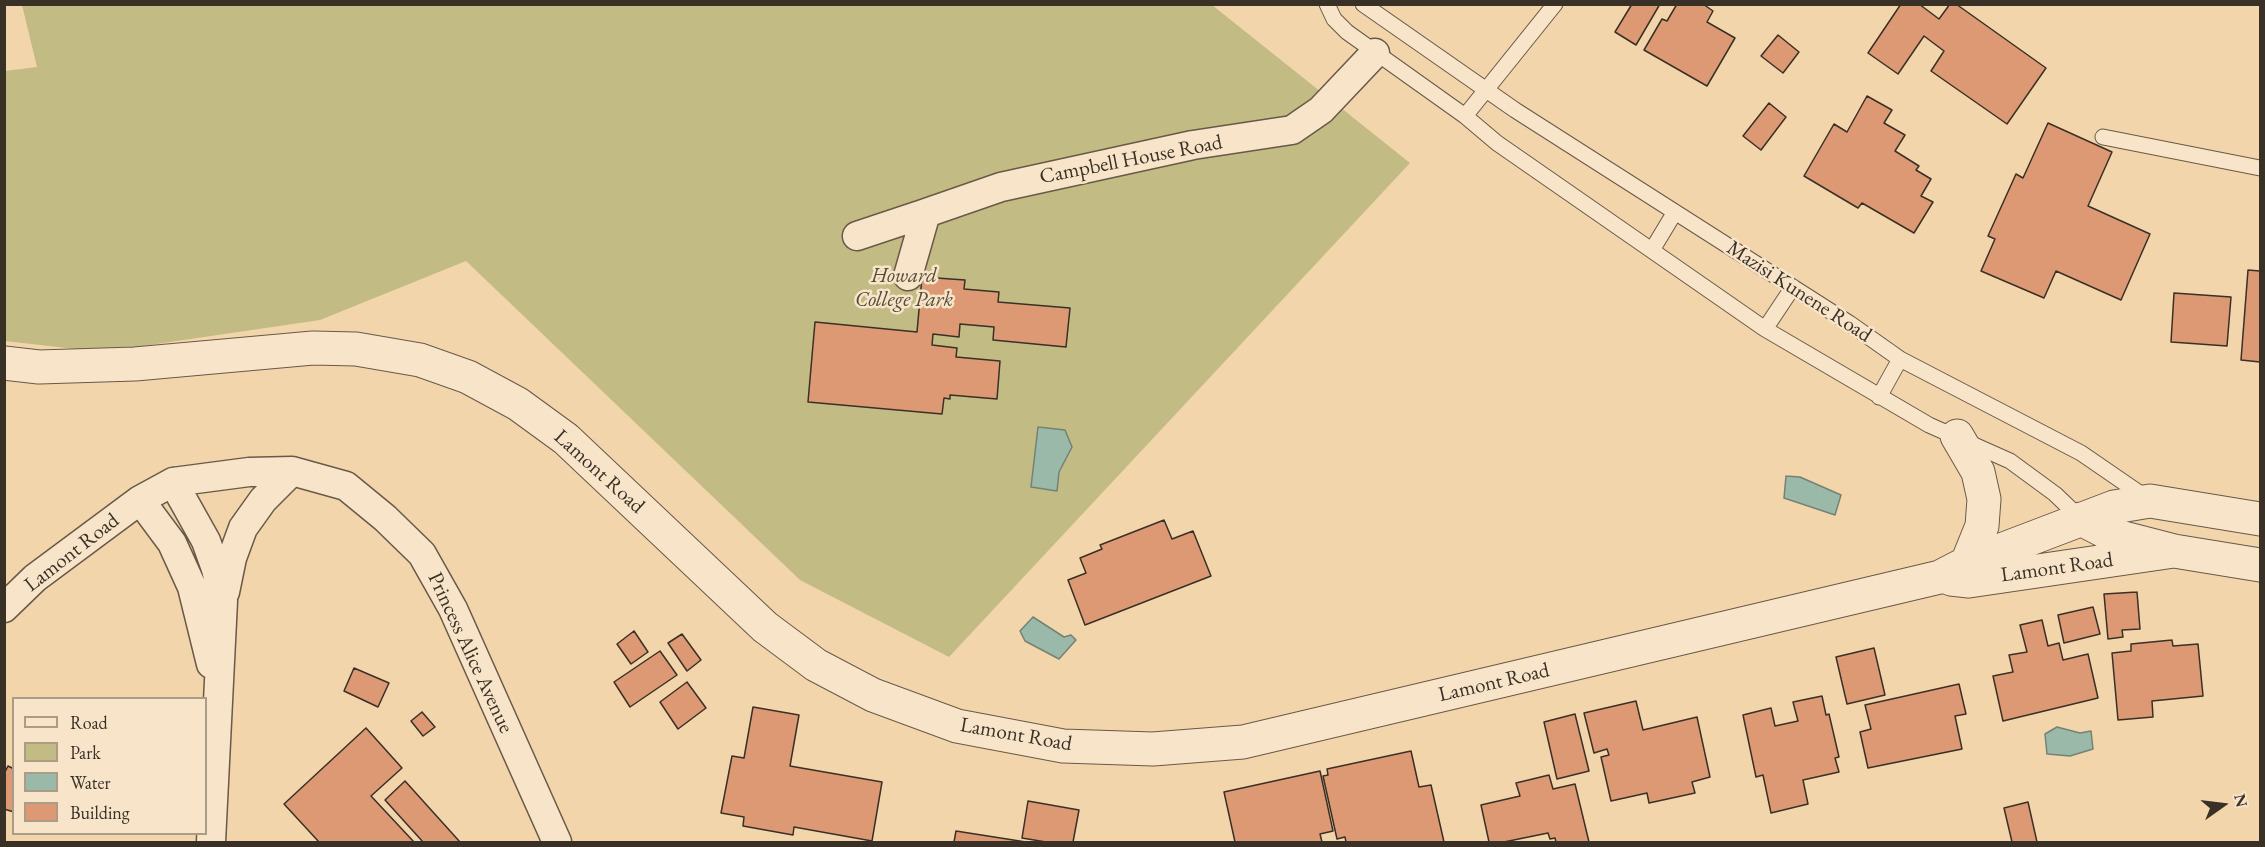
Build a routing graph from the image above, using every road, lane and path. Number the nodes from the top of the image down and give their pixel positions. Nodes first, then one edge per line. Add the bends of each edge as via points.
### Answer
1 (1327, 4) edge
2 (1363, 4) edge
3 (1555, 4) edge
4 (1375, 53) junction
5 (1486, 88) junction
6 (1465, 116) junction
7 (2103, 137) dead end
8 (2260, 168) edge
9 (1676, 212) junction
10 (926, 213) junction
11 (857, 236) dead end
12 (1652, 249) junction
13 (908, 276) dead end
14 (1793, 287) junction
15 (1765, 329) junction
16 (1899, 359) junction
17 (4, 363) edge
18 (1879, 397) junction
19 (1956, 436) junction
20 (292, 471) junction
21 (174, 482) junction
22 (140, 500) junction
23 (2150, 501) junction
24 (2081, 519) junction
25 (2260, 519) edge
26 (2174, 551) junction
27 (2260, 565) edge
28 (1954, 570) junction
29 (223, 601) junction
30 (4, 608) edge
31 (218, 692) junction
32 (211, 843) edge
33 (557, 843) edge

1 - 4 lane via 1334,19
2 - 5 lane, Mazisi Kunene Road
3 - 5 lane
4 - 6 lane
4 - 10 street, Campbell House Road via 1321,110 1292,130 1194,145 1001,187
5 - 6 lane
5 - 9 lane, Mazisi Kunene Road
6 - 12 lane via 1497,143
7 - 8 lane
9 - 12 lane
9 - 14 lane, Mazisi Kunene Road
10 - 11 street, Campbell House Road
10 - 13 street
12 - 15 lane
14 - 15 lane
14 - 16 lane, Mazisi Kunene Road
15 - 18 lane
16 - 18 lane
16 - 23 lane, Mazisi Kunene Road via 2081,453
17 - 28 street, Lamont Road via 39,367 313,348 356,349 420,360 468,377 519,404 566,439 765,627 816,665 873,695 957,726 1063,746 1153,749 1243,742
18 - 19 lane
19 - 24 lane via 2010,461
19 - 28 street via 1978,472 1984,499 1982,526
20 - 21 street, Princess Alice Avenue
20 - 29 street via 263,500 243,528
20 - 33 street, Princess Alice Avenue via 346,486 422,554 453,609
21 - 22 street, Princess Alice Avenue
21 - 29 street via 206,541
22 - 30 street, Lamont Road via 35,578
22 - 31 street via 171,543 192,587
23 - 24 street, Lamont Road via 2114,507
23 - 25 street, Mazisi Kunene Road
24 - 26 street via 2112,535
24 - 28 street, Lamont Road
26 - 27 street
26 - 28 street, Lamont Road via 1970,581
29 - 31 street
31 - 32 street

